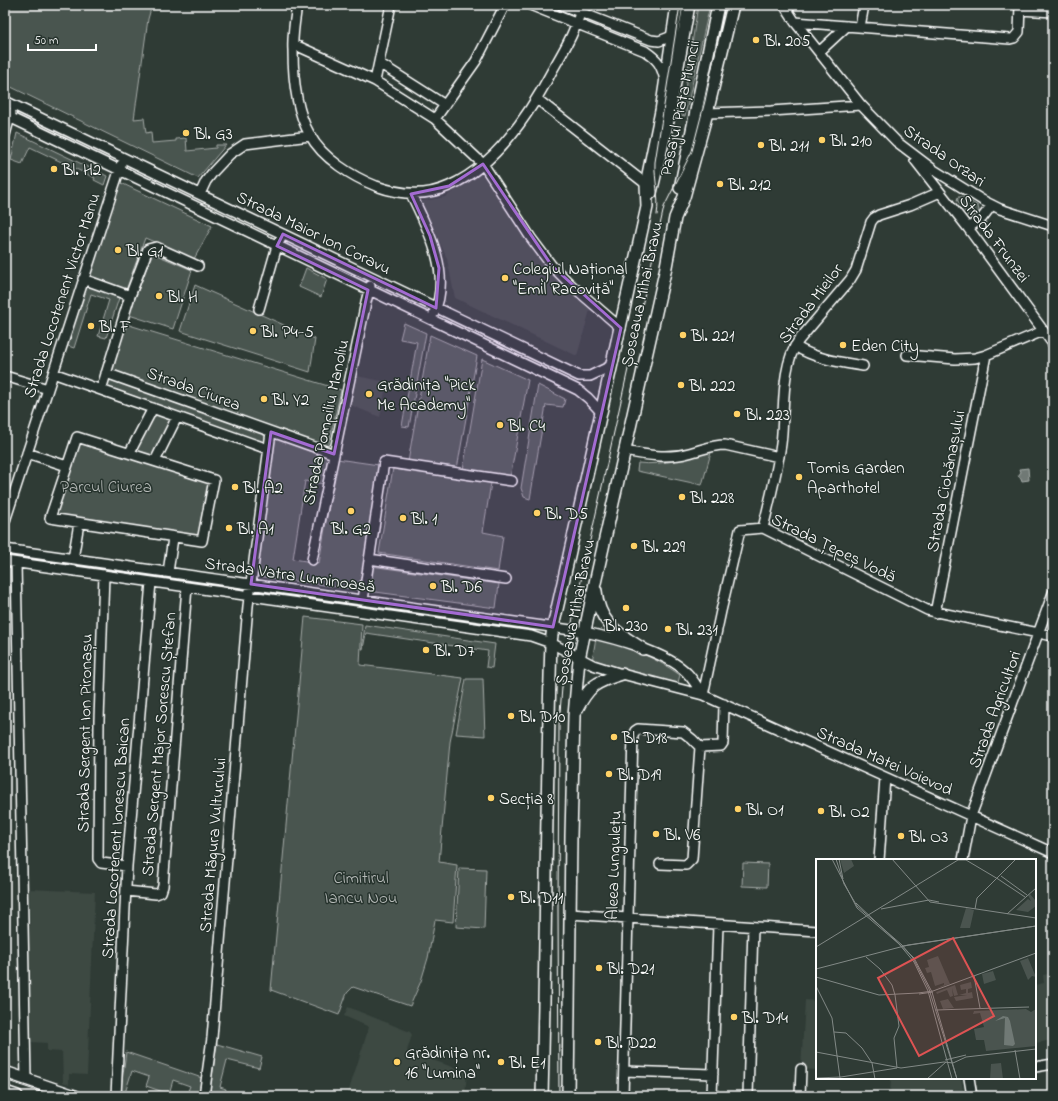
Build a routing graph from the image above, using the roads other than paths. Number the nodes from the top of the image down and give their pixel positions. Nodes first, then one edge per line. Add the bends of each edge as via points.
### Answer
1 (297, 5) edge
2 (391, 5) edge
3 (505, 5) edge
4 (530, 5) edge
5 (562, 5) edge
6 (677, 5) edge
7 (688, 5) edge
8 (718, 5) edge
9 (733, 5) edge
10 (784, 5) edge
11 (864, 5) edge
12 (1020, 8) edge
13 (582, 9) edge
14 (1053, 12) edge
15 (795, 22) junction
16 (577, 24) junction
17 (847, 26) junction
18 (860, 27) junction
19 (672, 36) junction
20 (293, 44) junction
21 (819, 52) junction
22 (379, 63) junction
23 (665, 80) junction
24 (375, 81) junction
25 (537, 99) junction
26 (5, 101) edge
27 (445, 105) junction
28 (861, 105) junction
29 (15, 106) junction
30 (707, 113) junction
31 (7, 116) edge
32 (435, 119) junction
33 (5, 135) edge
34 (310, 136) junction
35 (909, 152) junction
36 (124, 158) junction
37 (483, 164) junction
38 (118, 170) junction
39 (646, 184) junction
40 (940, 192) junction
41 (200, 194) junction
42 (411, 194) junction
43 (992, 205) junction
44 (647, 207) junction
45 (675, 218) junction
46 (1053, 226) edge
47 (968, 228) junction
48 (283, 234) junction
49 (277, 246) junction
50 (198, 266) dead end
51 (374, 278) junction
52 (83, 279) junction
53 (368, 290) junction
54 (130, 296) junction
55 (436, 308) junction
56 (259, 309) dead end
57 (431, 320) junction
58 (621, 328) junction
59 (1043, 330) junction
60 (1053, 344) edge
61 (795, 346) junction
62 (907, 355) dead end
63 (986, 355) junction
64 (611, 366) junction
65 (863, 366) dead end
66 (53, 373) junction
67 (106, 373) junction
68 (5, 376) edge
69 (48, 389) junction
70 (101, 390) junction
71 (153, 408) junction
72 (601, 412) junction
73 (177, 417) junction
74 (271, 432) junction
75 (268, 449) junction
76 (624, 451) junction
77 (130, 452) junction
78 (27, 453) junction
79 (334, 454) junction
80 (779, 457) junction
81 (155, 460) junction
82 (67, 466) junction
83 (512, 481) dead end
84 (5, 521) edge
85 (79, 523) junction
86 (763, 528) junction
87 (173, 538) junction
88 (5, 549) edge
89 (73, 559) junction
90 (369, 559) junction
91 (312, 560) dead end
92 (5, 561) edge
93 (16, 563) junction
94 (168, 572) junction
95 (104, 575) junction
96 (506, 579) dead end
97 (151, 582) junction
98 (595, 583) junction
99 (250, 584) junction
100 (187, 587) junction
101 (1053, 593) edge
102 (249, 596) junction
103 (363, 600) junction
104 (935, 613) junction
105 (553, 627) junction
106 (585, 632) junction
107 (1038, 634) junction
108 (1053, 636) edge
109 (551, 643) junction
110 (643, 649) junction
111 (567, 652) joint
112 (579, 659) junction
113 (622, 674) junction
114 (703, 695) junction
115 (724, 704) junction
116 (574, 716) junction
117 (700, 747) junction
118 (885, 778) junction
119 (971, 816) junction
120 (1053, 853) edge
121 (879, 859) edge
122 (963, 859) edge
123 (660, 864) dead end
124 (127, 866) junction
125 (126, 891) junction
126 (570, 914) junction
127 (628, 918) junction
128 (718, 925) junction
129 (753, 927) junction
130 (816, 931) edge
131 (1053, 1064) edge
132 (1036, 1067) edge
133 (801, 1069) dead end
134 (624, 1071) junction
135 (5, 1072) edge
136 (713, 1074) junction
137 (26, 1079) junction
138 (969, 1079) edge
139 (5, 1092) edge
140 (17, 1096) edge
141 (75, 1096) edge
142 (116, 1096) edge
143 (204, 1096) edge
144 (542, 1096) edge
145 (568, 1096) edge
146 (624, 1096) edge
147 (712, 1096) edge
148 (748, 1096) edge
149 (800, 1096) edge
150 (972, 1096) edge

1 - 20 street
2 - 22 street
3 - 27 street via 476,61
4 - 16 street
5 - 13 street
6 - 19 main road, Șoseaua Mihai Bravu
7 - 44 main road, Pasajul Piața Muncii via 668,121
8 - 45 main road, Pasajul Piața Muncii
9 - 30 main road, Șoseaua Mihai Bravu
10 - 15 street, Strada Orzari
11 - 18 street
12 - 14 street
12 - 18 street via 1019,32 1010,39
13 - 16 street
13 - 19 street via 651,40 659,41
15 - 17 street
15 - 21 street, Strada Orzari
16 - 23 street via 645,51 659,63
16 - 25 street
17 - 18 street
17 - 21 street
19 - 23 main road, Șoseaua Mihai Bravu
20 - 24 street
20 - 34 street via 299,106
21 - 28 street, Strada Orzari
22 - 24 street
22 - 27 street
23 - 39 main road, Șoseaua Mihai Bravu
24 - 32 street
25 - 37 street
25 - 39 street
26 - 29 street, Strada Maior Ion Coravu
27 - 32 street
28 - 30 street
28 - 35 street, Strada Orzari
29 - 31 street
29 - 36 street, Strada Maior Ion Coravu
30 - 45 main road, Șoseaua Mihai Bravu via 684,197
31 - 33 street
31 - 38 street, Strada Maior Ion Coravu
32 - 37 street
34 - 41 street via 245,144 230,154 213,172
34 - 42 street via 323,151 351,174 386,190
35 - 40 street, Strada Frunzei
35 - 43 street, Strada Orzari
36 - 38 street, Strada Locotenent Victor Manu
36 - 41 street, Strada Maior Ion Coravu
37 - 42 street via 449,186 431,192
37 - 58 street via 552,266
38 - 49 street, Strada Maior Ion Coravu
38 - 52 street, Strada Locotenent Victor Manu
39 - 44 main road, Șoseaua Mihai Bravu
40 - 47 street, Strada Frunzei
40 - 61 street, Strada Mieilor via 874,218 853,276
41 - 48 street, Strada Maior Ion Coravu
42 - 55 street via 430,236 439,268
43 - 46 street, Strada Orzari
43 - 47 street via 982,218
44 - 58 main road, Șoseaua Mihai Bravu
45 - 76 main road, Șoseaua Mihai Bravu
47 - 59 street, Strada Frunzei
48 - 49 street
48 - 51 street, Strada Maior Ion Coravu
49 - 53 street, Strada Maior Ion Coravu
49 - 56 street
50 - 54 street via 156,247 148,249
51 - 53 street, Strada Pompiliu Manoliu
51 - 55 street, Strada Maior Ion Coravu
52 - 54 street
52 - 66 street, Strada Locotenent Victor Manu
53 - 57 street, Strada Maior Ion Coravu
53 - 79 street, Strada Pompiliu Manoliu
54 - 67 street
55 - 57 street
55 - 64 street, Strada Maior Ion Coravu via 579,376 590,376
57 - 72 street, Strada Maior Ion Coravu via 578,390
58 - 64 main road, Șoseaua Mihai Bravu
59 - 60 street, Strada Frunzei
59 - 63 street
61 - 65 street via 817,357
61 - 80 street, Strada Mieilor via 788,365
62 - 63 street via 966,359
63 - 104 street, Strada Ciobănașului
64 - 72 main road, Șoseaua Mihai Bravu
66 - 69 street, Strada Locotenent Victor Manu
66 - 70 street, Strada Ciurea
67 - 70 street
67 - 74 street, Strada Ciurea
68 - 69 street
69 - 78 street, Strada Locotenent Victor Manu
70 - 71 street, Strada Ciurea
71 - 73 street, Strada Ciurea
71 - 77 street, Strada Ciurea
72 - 105 main road, Șoseaua Mihai Bravu
73 - 75 street, Strada Ciurea
73 - 81 street, Strada Ciurea
74 - 75 street
74 - 79 street, Strada Ciurea
75 - 99 street
76 - 80 street via 666,456 725,445
76 - 98 main road, Șoseaua Mihai Bravu
77 - 81 street
77 - 82 street via 77,437
78 - 82 street
78 - 84 street, Strada Locotenent Victor Manu
79 - 91 street, Strada Pompiliu Manoliu
80 - 86 street, Strada Mieilor
81 - 87 street via 214,480 202,541
82 - 85 street via 50,518
83 - 90 street via 384,462
85 - 87 street
85 - 89 street
86 - 104 street, Strada Țepeș Vodă
86 - 114 street, Strada Țepeș Vodă via 740,530
87 - 94 street
88 - 89 street, Strada Vatra Luminoasă
89 - 94 street, Strada Vatra Luminoasă
90 - 96 street
90 - 103 street
92 - 93 street, Strada Vatra Luminoasă
93 - 95 street, Strada Vatra Luminoasă
93 - 137 street
94 - 99 street, Strada Vatra Luminoasă
95 - 97 street, Strada Vatra Luminoasă
95 - 124 street, Strada Sergent Ion Pironașu via 98,859 101,863
97 - 100 street, Strada Vatra Luminoasă
97 - 124 street, Strada Locotenent Ionescu Baican
98 - 106 main road, Șoseaua Mihai Bravu
98 - 110 main road via 598,606 605,621
99 - 102 street, Strada Măgura Vulturului
99 - 103 street, Strada Vatra Luminoasă
100 - 102 street, Strada Vatra Luminoasă
100 - 125 street, Strada Sergent Major Sorescu Ștefan via 163,886 161,892 156,894
101 - 107 street, Strada Agricultori
102 - 109 street, Strada Vatra Luminoasă via 531,636
102 - 143 street, Strada Măgura Vulturului via 212,1038
103 - 105 street, Strada Vatra Luminoasă
104 - 107 street, Strada Țepeș Vodă
105 - 106 street, Strada Vatra Luminoasă
105 - 109 main road, Șoseaua Mihai Bravu
106 - 110 street
106 - 112 main road, Șoseaua Mihai Bravu
107 - 108 street, Strada Țepeș Vodă
107 - 119 street, Strada Agricultori
109 - 111 street, Strada Vatra Luminoasă
109 - 144 main road, Șoseaua Mihai Bravu
110 - 114 street via 678,665
111 - 112 street, Strada Matei Voievod
112 - 113 street, Strada Matei Voievod
112 - 116 main road, Șoseaua Mihai Bravu
113 - 114 street, Strada Matei Voievod
113 - 116 main road via 590,689
114 - 115 street, Strada Matei Voievod
115 - 117 street via 723,743 718,747
115 - 118 street, Strada Matei Voievod
116 - 126 main road, Șoseaua Mihai Bravu
117 - 123 street via 692,859 686,866
117 - 127 street, Aleea Lungulețu via 683,732 638,729 635,731
118 - 119 street, Strada Matei Voievod
118 - 121 street
119 - 120 street, Strada Matei Voievod
119 - 122 street, Strada Agricultori
124 - 125 street, Strada Locotenent Ionescu Baican
125 - 142 street, Strada Locotenent Ionescu Baican
126 - 127 street
126 - 145 main road, Șoseaua Mihai Bravu
127 - 128 street
127 - 134 street, Aleea Lungulețu
128 - 129 street
128 - 136 street
129 - 130 street
129 - 148 street
131 - 132 street
133 - 149 street
134 - 136 street
134 - 146 street, Aleea Lungulețu
135 - 137 main road
136 - 147 street
137 - 141 main road
138 - 150 street
139 - 140 main road

